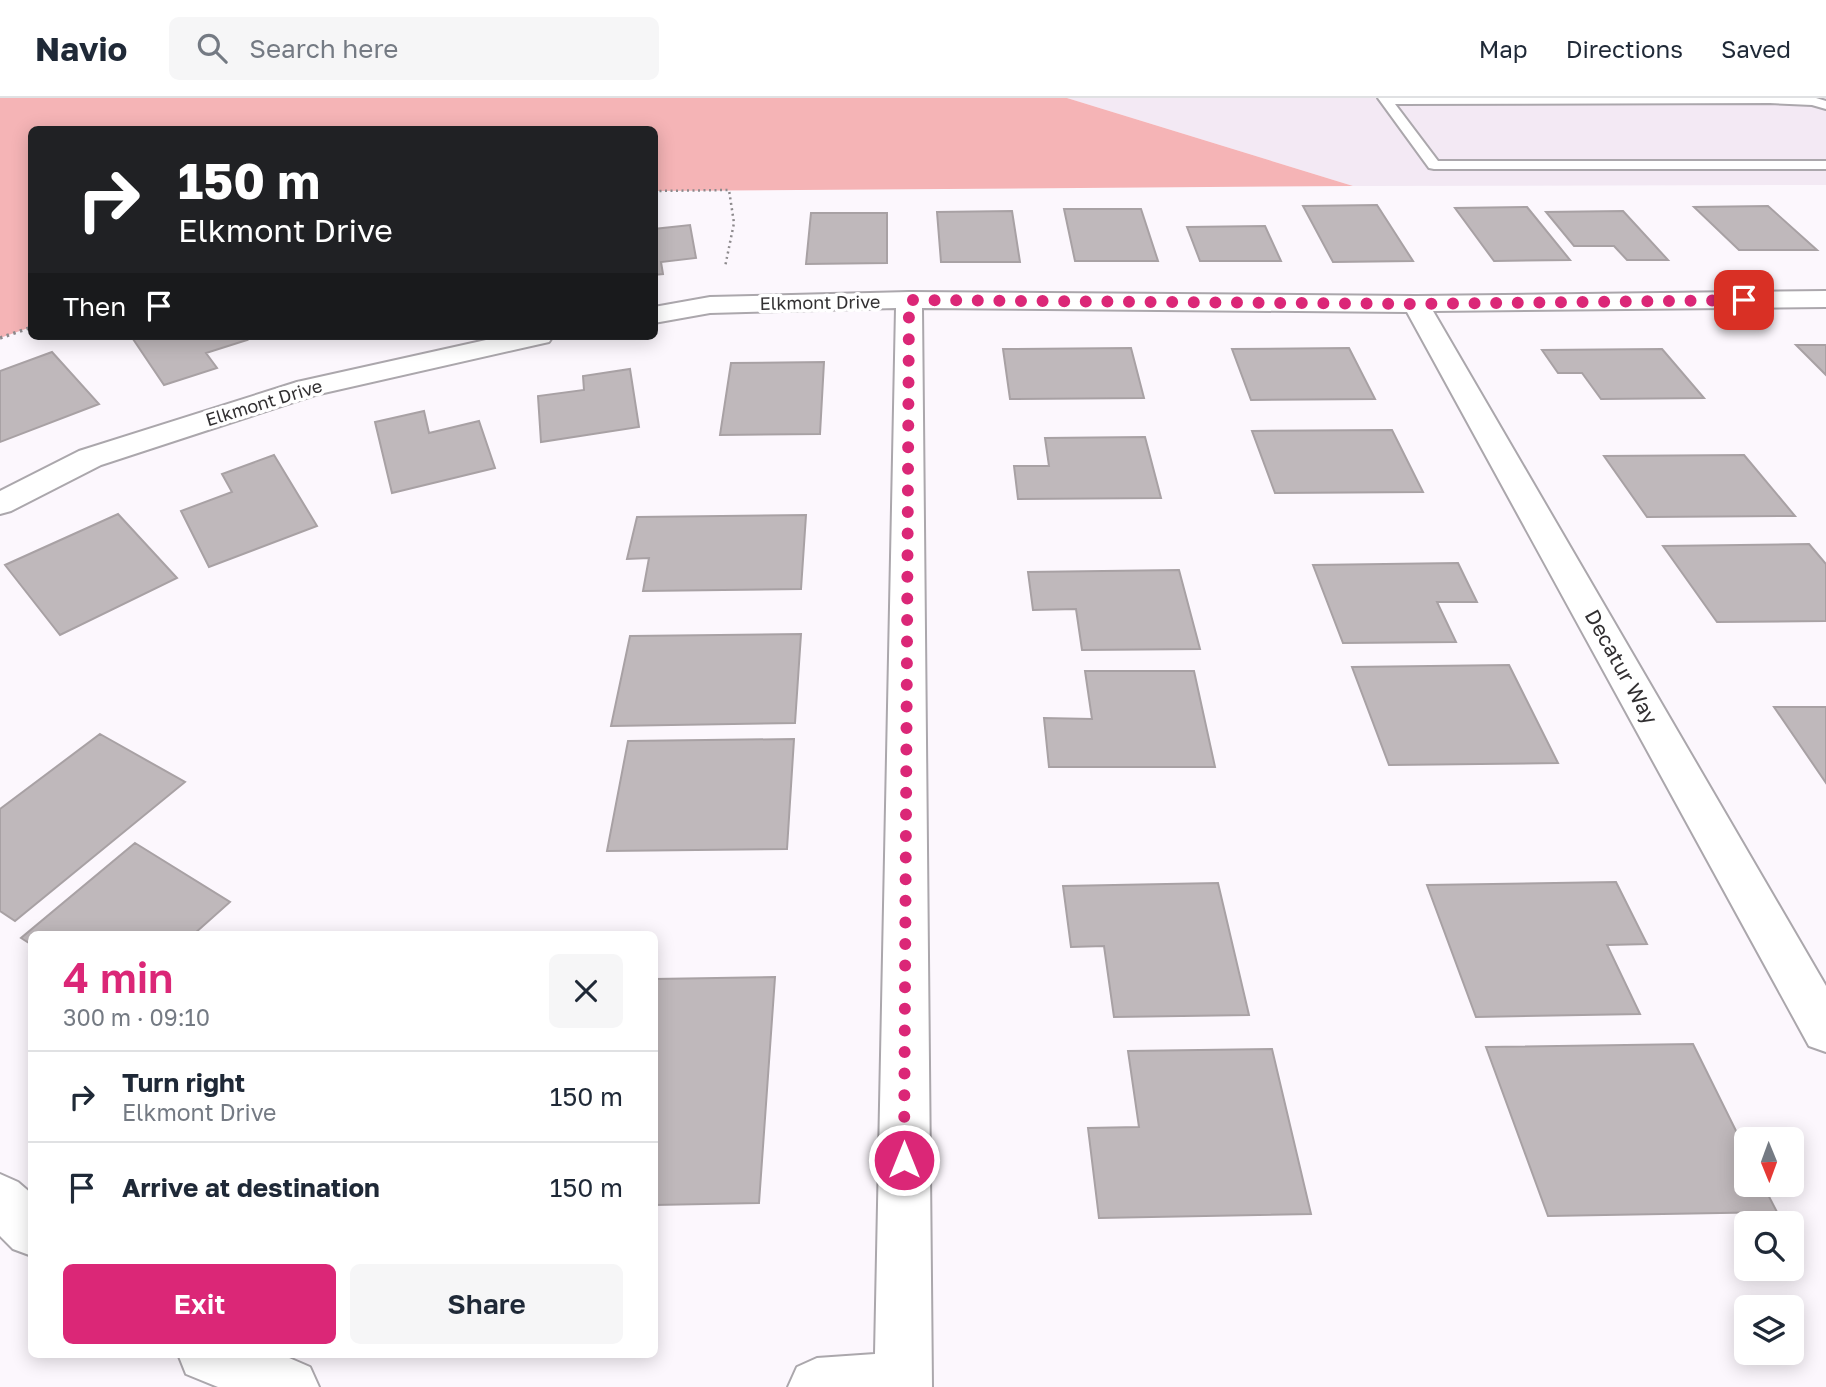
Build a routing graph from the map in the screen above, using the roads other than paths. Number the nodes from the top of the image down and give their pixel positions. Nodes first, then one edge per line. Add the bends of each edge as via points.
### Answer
1 (1384, 99) edge
2 (1826, 105) edge
3 (1826, 164) edge
4 (1826, 299) edge
5 (909, 300) junction
6 (1416, 304) junction
7 (658, 314) edge
8 (522, 340) edge
9 (0, 504) edge
10 (1826, 1030) edge
11 (0, 1200) edge
12 (28, 1226) edge
13 (216, 1358) edge
14 (903, 1384) edge
15 (290, 1387) edge
16 (817, 1387) edge

1 - 2 lane via 1770,99
1 - 3 lane via 1434,165
4 - 6 street, Elkmont Drive
5 - 6 street, Elkmont Drive
5 - 7 street, Elkmont Drive via 718,305
5 - 14 street
6 - 10 street, Decatur Way
8 - 9 street, Elkmont Drive via 307,388 90,458
11 - 12 street
13 - 15 street
14 - 16 street

